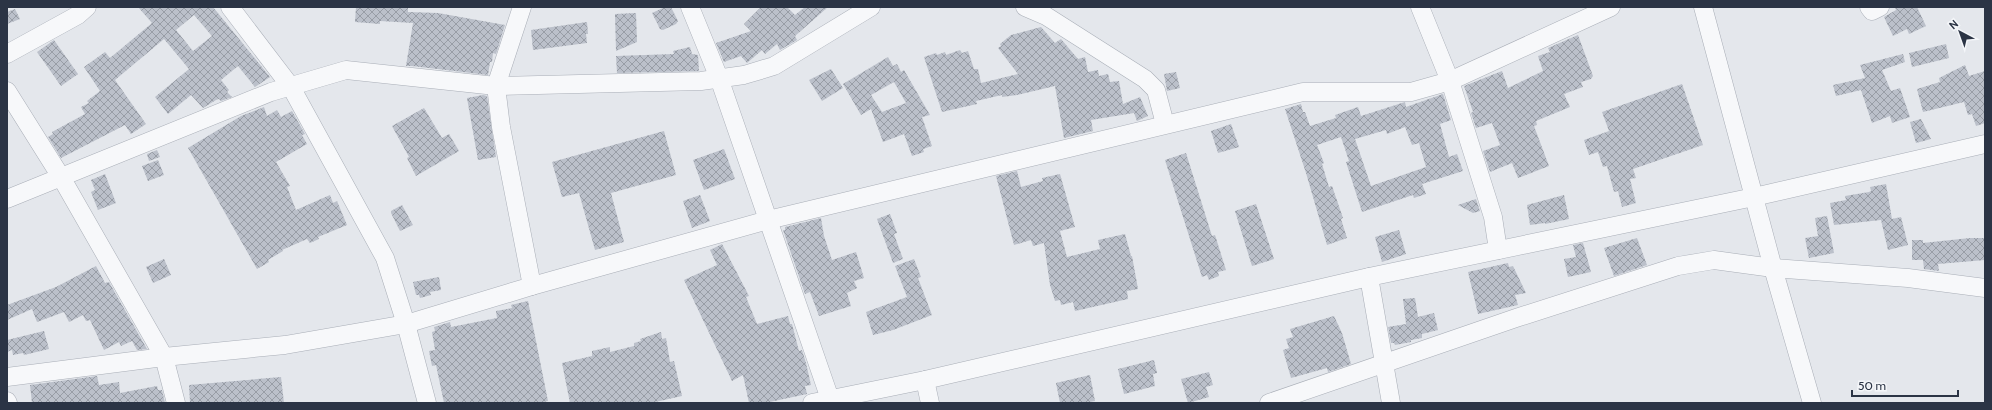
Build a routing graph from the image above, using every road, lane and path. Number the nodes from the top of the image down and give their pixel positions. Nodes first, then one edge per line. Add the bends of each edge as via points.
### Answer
1 (87, 7) edge
2 (230, 7) edge
3 (522, 7) edge
4 (690, 7) edge
5 (871, 7) edge
6 (1025, 7) edge
7 (1420, 7) edge
8 (1610, 7) edge
9 (1703, 7) edge
10 (1869, 7) edge
11 (1880, 7) edge
12 (7, 54) edge
13 (719, 78) junction
14 (1450, 81) junction
15 (496, 86) junction
16 (291, 88) junction
17 (7, 92) edge
18 (1165, 124) junction
19 (1985, 144) edge
20 (61, 177) junction
21 (1754, 197) junction
22 (7, 200) edge
23 (768, 220) junction
24 (1498, 250) junction
25 (1773, 268) junction
26 (1369, 277) junction
27 (532, 286) junction
28 (1985, 288) edge
29 (406, 324) junction
30 (164, 357) junction
31 (1384, 365) junction
32 (7, 377) edge
33 (925, 380) junction
34 (830, 399) junction
35 (176, 403) edge
36 (427, 403) edge
37 (812, 403) edge
38 (930, 403) edge
39 (1269, 403) edge
40 (1391, 403) edge
41 (1812, 403) edge

1 - 12 street via 78,15
2 - 16 street
3 - 15 street
4 - 13 street
5 - 13 street via 774,66 744,75
6 - 18 street via 1046,16 1145,79 1156,90
7 - 14 street
8 - 14 street
9 - 21 street
10 - 11 street via 1872,11
13 - 15 street
13 - 23 street
14 - 18 street via 1411,92 1303,92
14 - 24 street via 1493,217
15 - 16 street via 346,70
15 - 27 street via 501,127
16 - 20 street via 271,92
16 - 29 street via 385,258
17 - 20 street
18 - 23 street
19 - 21 street
20 - 22 street
20 - 30 street
21 - 24 street
21 - 25 street
23 - 27 street
23 - 34 street
24 - 26 street
25 - 28 street via 1908,278
25 - 31 street via 1714,260 1678,266 1516,318
25 - 41 street
26 - 31 street
26 - 33 street
27 - 29 street
29 - 30 street via 285,345
29 - 36 street
30 - 32 street
30 - 35 street
31 - 39 street
31 - 40 street
33 - 34 street
33 - 38 street
34 - 37 street

